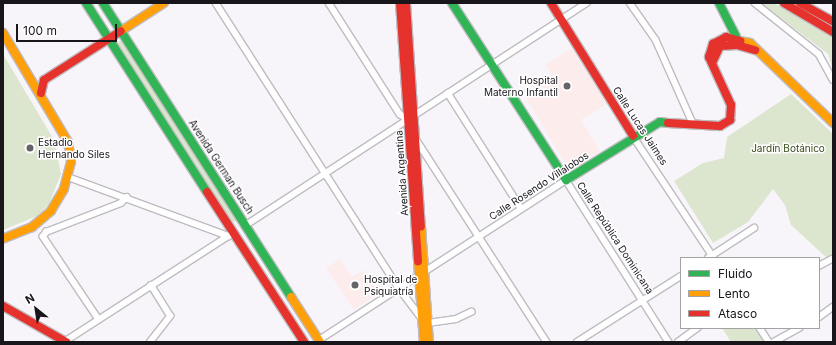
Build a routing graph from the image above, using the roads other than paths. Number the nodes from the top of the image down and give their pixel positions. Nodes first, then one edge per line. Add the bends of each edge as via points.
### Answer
1 (86, 3) edge
2 (103, 3) edge
3 (164, 3) edge
4 (216, 3) edge
5 (329, 3) edge
6 (400, 3) edge
7 (406, 3) edge
8 (452, 3) edge
9 (551, 3) edge
10 (587, 3) edge
11 (630, 3) edge
12 (719, 3) edge
13 (755, 3) edge
14 (784, 3) edge
15 (800, 3) edge
16 (562, 20) junction
17 (726, 21) junction
18 (833, 21) edge
19 (404, 28) junction
20 (121, 31) junction
21 (833, 32) edge
22 (3, 33) edge
23 (736, 37) junction
24 (109, 39) junction
25 (720, 39) junction
26 (759, 52) junction
27 (492, 66) junction
28 (713, 66) junction
29 (30, 76) junction
30 (833, 79) edge
31 (44, 80) junction
32 (41, 93) junction
33 (448, 93) junction
34 (411, 117) junction
35 (693, 123) junction
36 (833, 123) edge
37 (633, 136) junction
38 (412, 139) junction
39 (326, 173) junction
40 (68, 177) junction
41 (566, 180) junction
42 (127, 197) junction
43 (521, 208) junction
44 (246, 225) junction
45 (754, 228) dead end
46 (231, 234) junction
47 (479, 237) junction
48 (3, 239) edge
49 (711, 257) edge
50 (832, 259) edge
51 (820, 265) edge
52 (422, 273) junction
53 (680, 277) edge
54 (151, 285) junction
55 (399, 288) junction
56 (643, 301) junction
57 (3, 306) edge
58 (833, 307) edge
59 (471, 312) dead end
60 (820, 316) edge
61 (98, 319) junction
62 (425, 320) junction
63 (696, 329) edge
64 (761, 329) edge
65 (797, 329) edge
66 (319, 341) edge
67 (65, 342) edge
68 (150, 342) edge
69 (304, 342) edge
70 (424, 342) edge
71 (430, 342) edge
72 (547, 342) edge
73 (577, 342) edge
74 (670, 342) edge
75 (678, 342) edge
76 (769, 342) edge
77 (774, 342) edge

1 - 24 main road
2 - 20 main road, Avenida German Busch
3 - 20 main road
4 - 39 street
5 - 34 street via 400,114
6 - 19 main road, Avenida Argentina
7 - 19 main road, Avenida Argentina
8 - 27 main road, Calle República Dominicana
9 - 16 main road, Calle Lucas Jaimes
10 - 16 street
11 - 35 street via 656,40
12 - 17 main road
13 - 30 street via 819,54
14 - 21 main road
15 - 18 main road
16 - 27 street
16 - 37 main road, Calle Lucas Jaimes
17 - 23 main road
17 - 25 main road
19 - 34 main road, Avenida Argentina
20 - 24 main road
20 - 44 main road, Avenida German Busch
22 - 29 main road
23 - 25 main road
23 - 26 main road
24 - 31 main road
24 - 46 main road
25 - 28 main road, Calle Rosendo Villalobos via 709,50
26 - 28 main road via 737,45 720,46 713,56
26 - 36 main road
27 - 33 street
27 - 41 main road, Calle República Dominicana
28 - 35 main road, Calle Rosendo Villalobos via 731,105 730,120 720,126
29 - 31 main road
29 - 32 main road
31 - 32 main road
32 - 40 main road via 68,142 71,162
33 - 34 street
33 - 43 street
34 - 38 main road, Avenida Argentina
34 - 39 street
35 - 37 main road, Calle Rosendo Villalobos via 660,122
37 - 41 main road, Calle Rosendo Villalobos
37 - 49 street, Calle Lucas Jaimes
38 - 47 street
38 - 52 main road, Avenida Argentina
39 - 44 street
39 - 55 street
40 - 42 street
40 - 48 main road via 59,200 42,220
41 - 43 street, Calle Rosendo Villalobos
41 - 56 street, Calle República Dominicana
42 - 46 street
42 - 61 street via 121,203 46,232 44,237
43 - 47 street, Calle Rosendo Villalobos
44 - 46 main road
44 - 66 main road, Avenida German Busch
45 - 49 street
46 - 54 street
46 - 69 main road
47 - 52 street, Calle Rosendo Villalobos
47 - 72 street
50 - 51 street
52 - 55 street, Calle Rosendo Villalobos
52 - 62 main road, Avenida Argentina
53 - 56 street
54 - 61 street
54 - 68 street via 170,316
55 - 62 street
55 - 66 street, Calle Rosendo Villalobos
56 - 73 street
56 - 74 street, Calle República Dominicana
57 - 67 main road
58 - 60 street
59 - 62 street via 456,319
61 - 67 street
62 - 70 main road, Avenida Argentina
62 - 71 main road, Avenida Argentina
63 - 75 street
64 - 76 street
65 - 77 street

